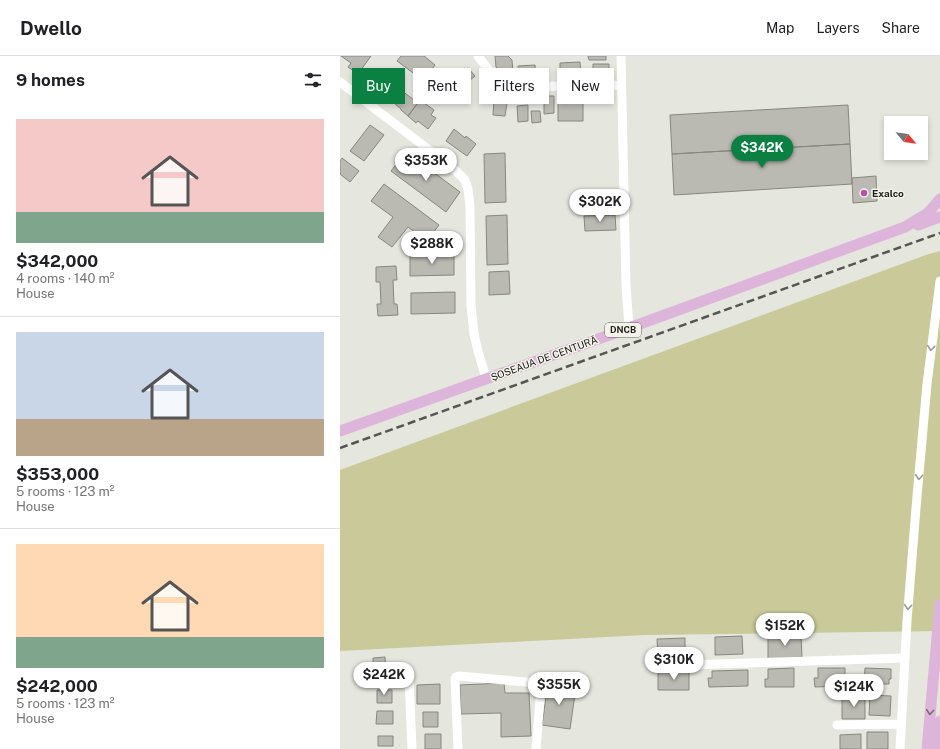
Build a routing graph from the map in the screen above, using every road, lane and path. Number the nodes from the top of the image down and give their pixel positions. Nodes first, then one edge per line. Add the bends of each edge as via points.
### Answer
1 (478, 56) edge
2 (621, 56) edge
3 (340, 82) edge
4 (621, 85) junction
5 (940, 199) edge
6 (940, 217) edge
7 (905, 227) junction
8 (940, 281) edge
9 (629, 328) junction
10 (486, 378) junction
11 (340, 431) edge
12 (940, 604) edge
13 (905, 658) junction
14 (656, 666) dead end
15 (409, 677) dead end
16 (940, 721) edge
17 (901, 724) junction
18 (837, 725) dead end
19 (412, 749) edge
20 (458, 749) edge
21 (536, 749) edge
22 (900, 749) edge
23 (927, 749) edge
24 (938, 749) edge

1 - 4 street via 493,75 514,87
2 - 4 street
3 - 10 street via 441,159 464,180 470,207 471,305 474,334
4 - 9 street
5 - 7 main road, ȘOSEAUA DE CENTURĂ / DNCB via 928,213
6 - 7 main road, ȘOSEAUA DE CENTURĂ / DNCB
7 - 9 main road, ȘOSEAUA DE CENTURĂ / DNCB
8 -> 13 street via 923,426
9 - 10 main road, ȘOSEAUA DE CENTURĂ / DNCB
10 - 11 main road, ȘOSEAUA DE CENTURĂ / DNCB
12 -> 23 main road
13 - 14 street
13 - 17 street
15 - 19 street
16 - 24 main road
17 - 18 street
17 - 22 street
20 - 21 street via 455,680 459,676 537,683 541,686

